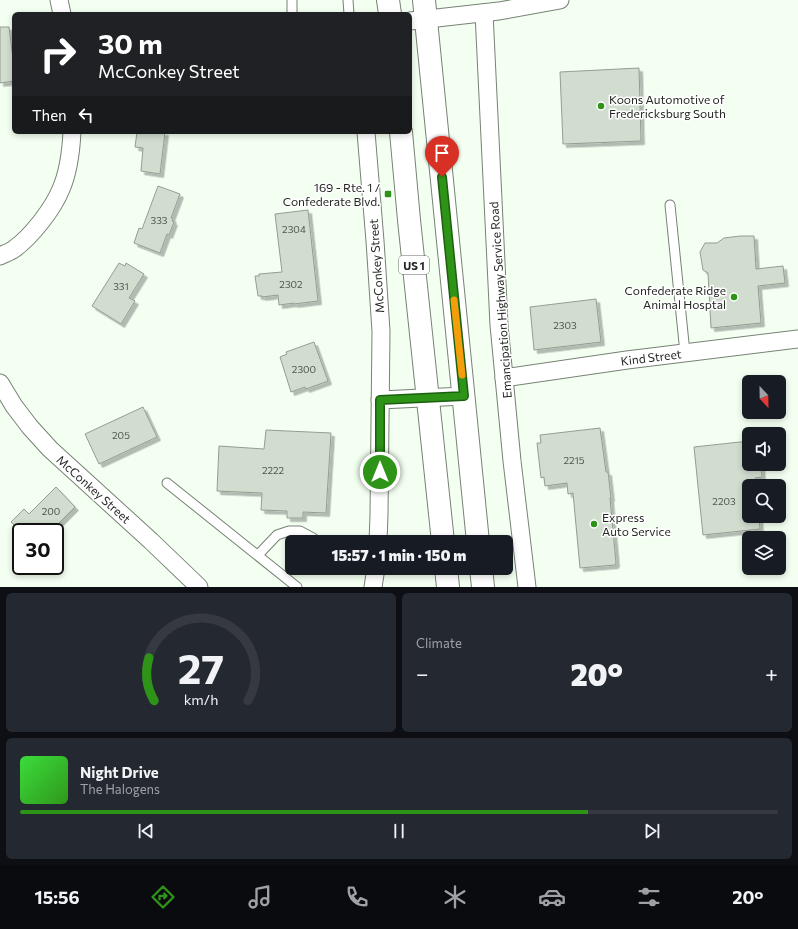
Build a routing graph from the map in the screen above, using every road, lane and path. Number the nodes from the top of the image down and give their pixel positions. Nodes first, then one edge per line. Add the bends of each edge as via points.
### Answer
1 (59, 0) edge
2 (292, 0) edge
3 (348, 0) edge
4 (388, 0) edge
5 (560, 0) edge
6 (62, 12) edge
7 (292, 12) edge
8 (350, 12) edge
9 (390, 12) edge
10 (484, 13) junction
11 (420, 14) edge
12 (72, 134) edge
13 (366, 134) edge
14 (400, 134) edge
15 (670, 205) dead end
16 (0, 256) edge
17 (798, 339) edge
18 (686, 353) junction
19 (504, 378) junction
20 (0, 383) edge
21 (464, 396) junction
22 (428, 398) junction
23 (380, 400) junction
24 (167, 483) dead end
25 (308, 535) edge
26 (378, 535) edge
27 (442, 535) edge
28 (477, 535) edge
29 (258, 555) junction
30 (372, 575) edge
31 (447, 575) edge
32 (482, 575) edge
33 (199, 587) edge
34 (297, 587) edge
35 (373, 587) edge
36 (448, 587) edge
37 (483, 587) edge
38 (527, 587) edge

1 - 6 street
2 - 7 lane
3 - 8 lane
4 - 9 main road
5 - 10 street
10 - 11 street
10 - 19 street, Emancipation Highway Service Road via 499,325
11 - 21 main road
12 - 16 street via 68,168 49,212 33,232 14,249
13 - 23 street, McConkey Street via 380,324
14 - 22 main road, US 1
15 - 18 lane
17 - 18 street, Kind Street
18 - 19 street, Kind Street
19 - 38 street, Emancipation Highway Service Road
20 - 33 street, McConkey Street via 30,428 50,449
21 - 22 street
21 - 28 main road
22 - 23 street
22 - 27 main road, US 1
23 - 26 street, McConkey Street
24 - 29 lane
25 - 29 lane via 300,530 277,535
29 - 34 lane
30 - 35 street
31 - 36 main road
32 - 37 main road

